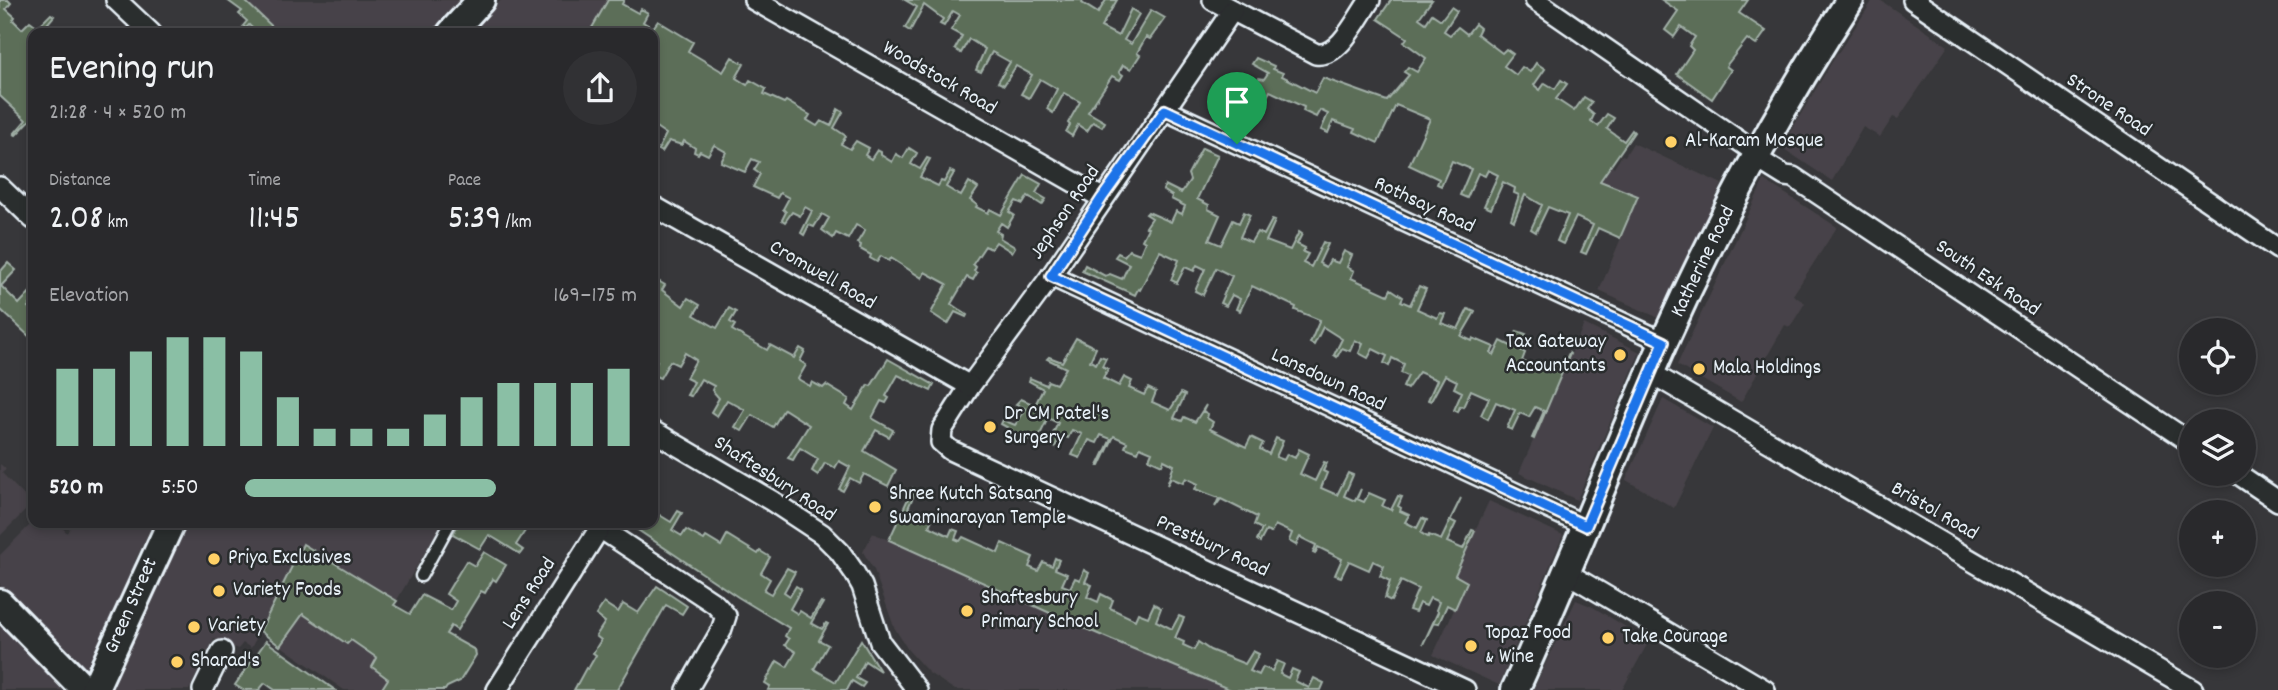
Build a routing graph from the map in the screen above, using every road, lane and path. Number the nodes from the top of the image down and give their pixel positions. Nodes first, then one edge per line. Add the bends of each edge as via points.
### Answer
1 (116, 0) edge
2 (481, 0) edge
3 (754, 0) edge
4 (1213, 0) edge
5 (1370, 0) edge
6 (1535, 0) edge
7 (1850, 0) edge
8 (1913, 0) edge
9 (1232, 10) junction
10 (146, 28) edge
11 (456, 28) edge
12 (1165, 110) junction
13 (1757, 156) junction
14 (0, 187) edge
15 (1102, 198) junction
16 (658, 209) edge
17 (28, 214) edge
18 (2278, 249) edge
19 (1051, 276) junction
20 (1664, 342) junction
21 (1651, 373) junction
22 (970, 386) junction
23 (2179, 435) edge
24 (658, 437) edge
25 (941, 442) joint
26 (2256, 486) edge
27 (2278, 501) edge
28 (1586, 526) junction
29 (169, 528) edge
30 (447, 528) edge
31 (599, 528) edge
32 (605, 528) edge
33 (1567, 573) junction
34 (421, 576) dead end
35 (0, 603) edge
36 (222, 651) dead end
37 (85, 690) edge
38 (94, 690) edge
39 (203, 690) edge
40 (497, 690) edge
41 (687, 690) edge
42 (917, 690) edge
43 (1465, 690) edge
44 (1515, 690) edge
45 (1765, 690) edge
46 (2193, 690) edge

1 - 10 street
2 - 11 main road
3 - 15 street, Woodstock Road
4 - 9 street
5 - 9 street via 1337,48 1324,55
6 - 13 street, South Esk Road
7 - 13 main road, Katherine Road
8 - 18 street, Strone Road
9 - 12 street, Jephson Road
12 - 15 street, Jephson Road
12 - 20 street, Rothsay Road
13 - 20 main road, Katherine Road
13 - 23 street, South Esk Road
14 - 17 street
15 - 19 street, Jephson Road
16 - 22 street, Cromwell Road
19 - 22 street, Jephson Road
19 - 28 street, Lansdown Road
20 - 21 main road, Katherine Road
21 - 28 main road, Katherine Road
21 - 46 street, Bristol Road
22 - 25 street, Jephson Road via 942,430
24 - 42 street, Shaftesbury Road via 822,534 854,572 880,642
25 - 43 street, Prestbury Road via 962,456
26 - 27 street
28 - 33 main road, Katherine Road
29 - 38 main road, Green Street
30 - 34 lane
31 - 40 street, Lens Road
32 - 41 street via 726,616
33 - 44 main road, Katherine Road
33 - 45 street
35 - 37 main road
36 - 39 street

